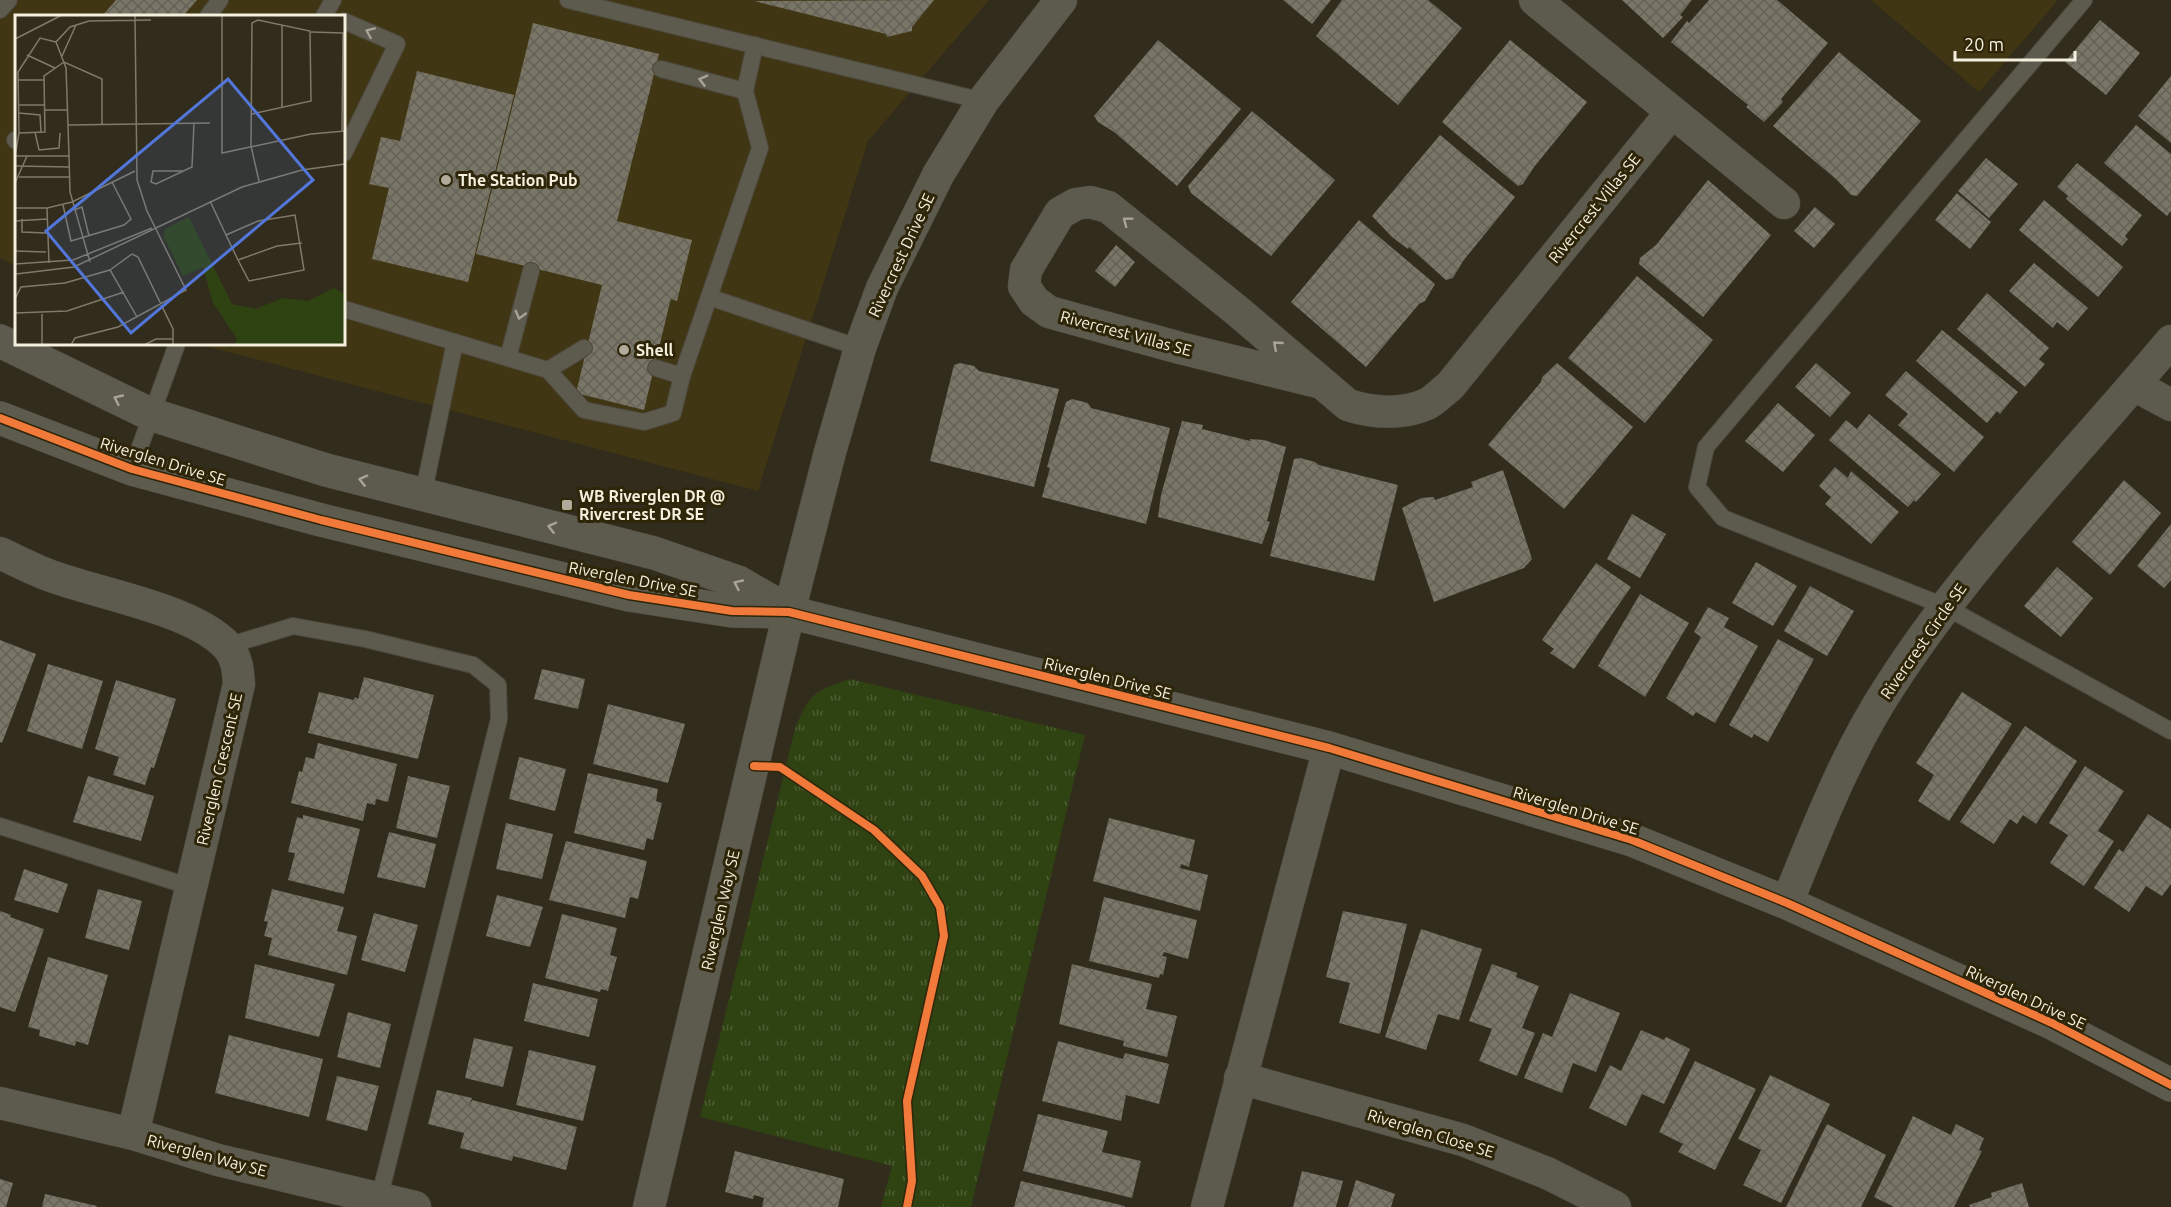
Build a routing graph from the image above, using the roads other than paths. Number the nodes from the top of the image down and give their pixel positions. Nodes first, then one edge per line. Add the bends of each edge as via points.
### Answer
1 (9, 0) edge
2 (220, 0) edge
3 (568, 0) edge
4 (1061, 0) edge
5 (1535, 0) edge
6 (2084, 0) edge
7 (0, 10) edge
8 (209, 15) edge
9 (345, 21) edge
10 (755, 45) junction
11 (661, 69) dead end
12 (745, 91) junction
13 (983, 101) junction
14 (1671, 113) junction
15 (345, 151) edge
16 (1784, 203) dead end
17 (531, 271) dead end
18 (709, 297) junction
19 (345, 309) edge
20 (0, 341) edge
21 (2171, 341) edge
22 (455, 342) junction
23 (177, 345) edge
24 (584, 348) dead end
25 (860, 348) junction
26 (508, 358) junction
27 (656, 368) dead end
28 (549, 370) junction
29 (682, 376) junction
30 (1322, 383) junction
31 (2134, 386) junction
32 (2171, 405) edge
33 (150, 414) junction
34 (0, 418) edge
35 (132, 469) junction
36 (423, 495) junction
37 (0, 553) edge
38 (1944, 606) junction
39 (789, 612) junction
40 (227, 646) junction
41 (2171, 731) edge
42 (1329, 748) junction
43 (0, 826) edge
44 (191, 887) junction
45 (1787, 903) junction
46 (1240, 1078) junction
47 (2171, 1085) edge
48 (0, 1103) edge
49 (133, 1134) junction
50 (379, 1202) edge
51 (415, 1207) edge
52 (649, 1207) edge
53 (1207, 1207) edge
54 (1615, 1207) edge

1 - 7 lane
2 - 8 lane
3 - 10 lane
4 - 13 street, Rivercrest Drive SE
5 - 14 street
6 - 38 lane via 1706,447 1696,487 1723,518
15 -> 9 lane via 397,44
10 - 12 lane
10 - 13 lane
12 -> 11 lane
12 - 18 lane via 760,148
13 - 25 street, Rivercrest Drive SE via 882,288
14 - 16 street
14 - 30 street, Rivercrest Villas SE via 1450,386 1427,404 1369,412 1348,405
17 -> 26 lane
18 - 25 lane
18 - 29 lane
19 - 22 lane
33 -> 20 street, Riverglen Drive SE
21 - 31 street, Rivercrest Circle SE
22 - 26 lane
22 - 36 lane
23 - 33 lane
24 - 28 lane
25 - 39 street, Rivercrest Drive SE
26 - 28 lane
27 - 29 lane
28 - 29 lane via 584,410 644,422 673,413
30 -> 30 street, Rivercrest Villas SE via 1108,207 1090,202 1060,213 1026,270 1024,286 1034,301 1049,312
31 - 32 street
31 - 38 street, Rivercrest Circle SE
33 - 35 lane
36 -> 33 street, Riverglen Drive SE via 326,471
34 - 35 street, Riverglen Drive SE
35 - 39 street, Riverglen Drive SE via 629,595 732,611
39 -> 36 street, Riverglen Drive SE via 738,582 654,553
37 - 40 street via 51,576 179,618 206,630
38 - 41 lane
38 - 45 street, Rivercrest Circle SE via 1888,687 1857,743 1830,795
39 - 42 street, Riverglen Drive SE
39 - 52 street, Riverglen Way SE
40 - 44 street, Riverglen Crescent SE via 237,663 239,684
40 - 50 lane via 293,626 473,665 498,685 499,719
42 - 45 street, Riverglen Drive SE via 1632,840
42 - 46 street
43 - 44 lane
44 - 49 street, Riverglen Crescent SE
45 - 47 street, Riverglen Drive SE via 2052,1023
46 - 53 street
46 - 54 street, Riverglen Close SE via 1463,1140 1546,1173
48 - 49 street, Riverglen Way SE
49 - 50 street, Riverglen Way SE via 218,1161
50 - 51 street, Riverglen Way SE

